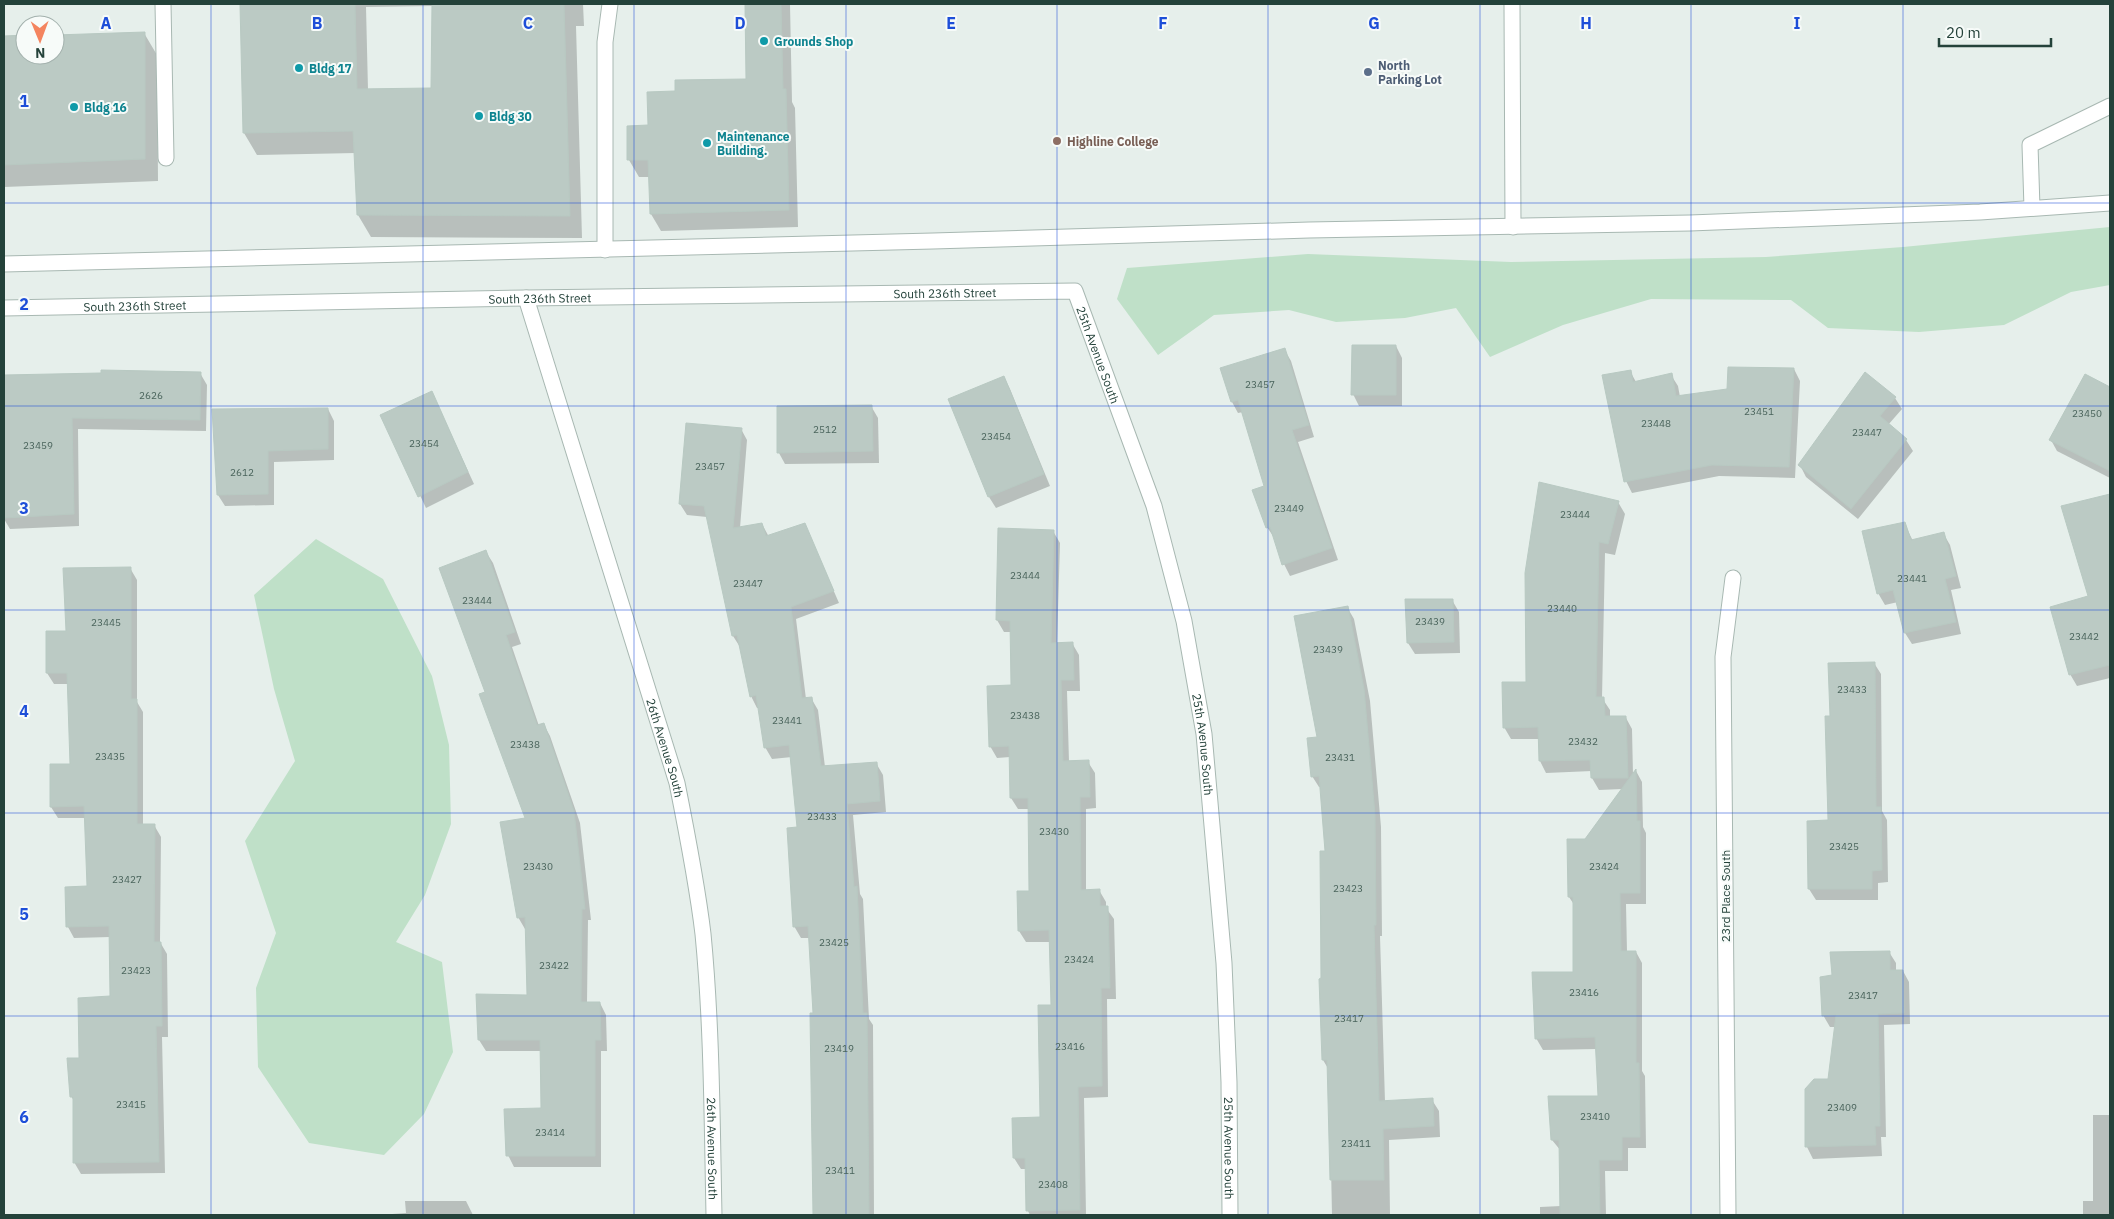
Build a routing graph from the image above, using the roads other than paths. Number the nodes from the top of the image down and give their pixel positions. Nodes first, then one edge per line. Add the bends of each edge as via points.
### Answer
1 (163, 4) edge
2 (610, 4) edge
3 (1512, 4) edge
4 (2110, 106) edge
5 (166, 158) dead end
6 (2110, 203) edge
7 (2032, 208) junction
8 (1513, 227) junction
9 (605, 250) junction
10 (4, 264) edge
11 (1075, 291) joint
12 (526, 298) junction
13 (4, 308) edge
14 (1733, 578) dead end
15 (714, 1215) edge
16 (1230, 1215) edge
17 (1728, 1215) edge

1 - 5 street
2 - 9 street via 605,42
3 - 8 street
4 - 7 street via 2030,145
6 - 7 street
7 - 8 street
8 - 9 street
9 - 10 street
11 - 12 street, South 236th Street
11 - 16 street, 25th Avenue South via 1154,506 1184,621 1204,734 1224,963
12 - 13 street, South 236th Street
12 - 15 street, 26th Avenue South via 677,783 703,933 709,1016
14 - 17 street, 23rd Place South via 1723,657

